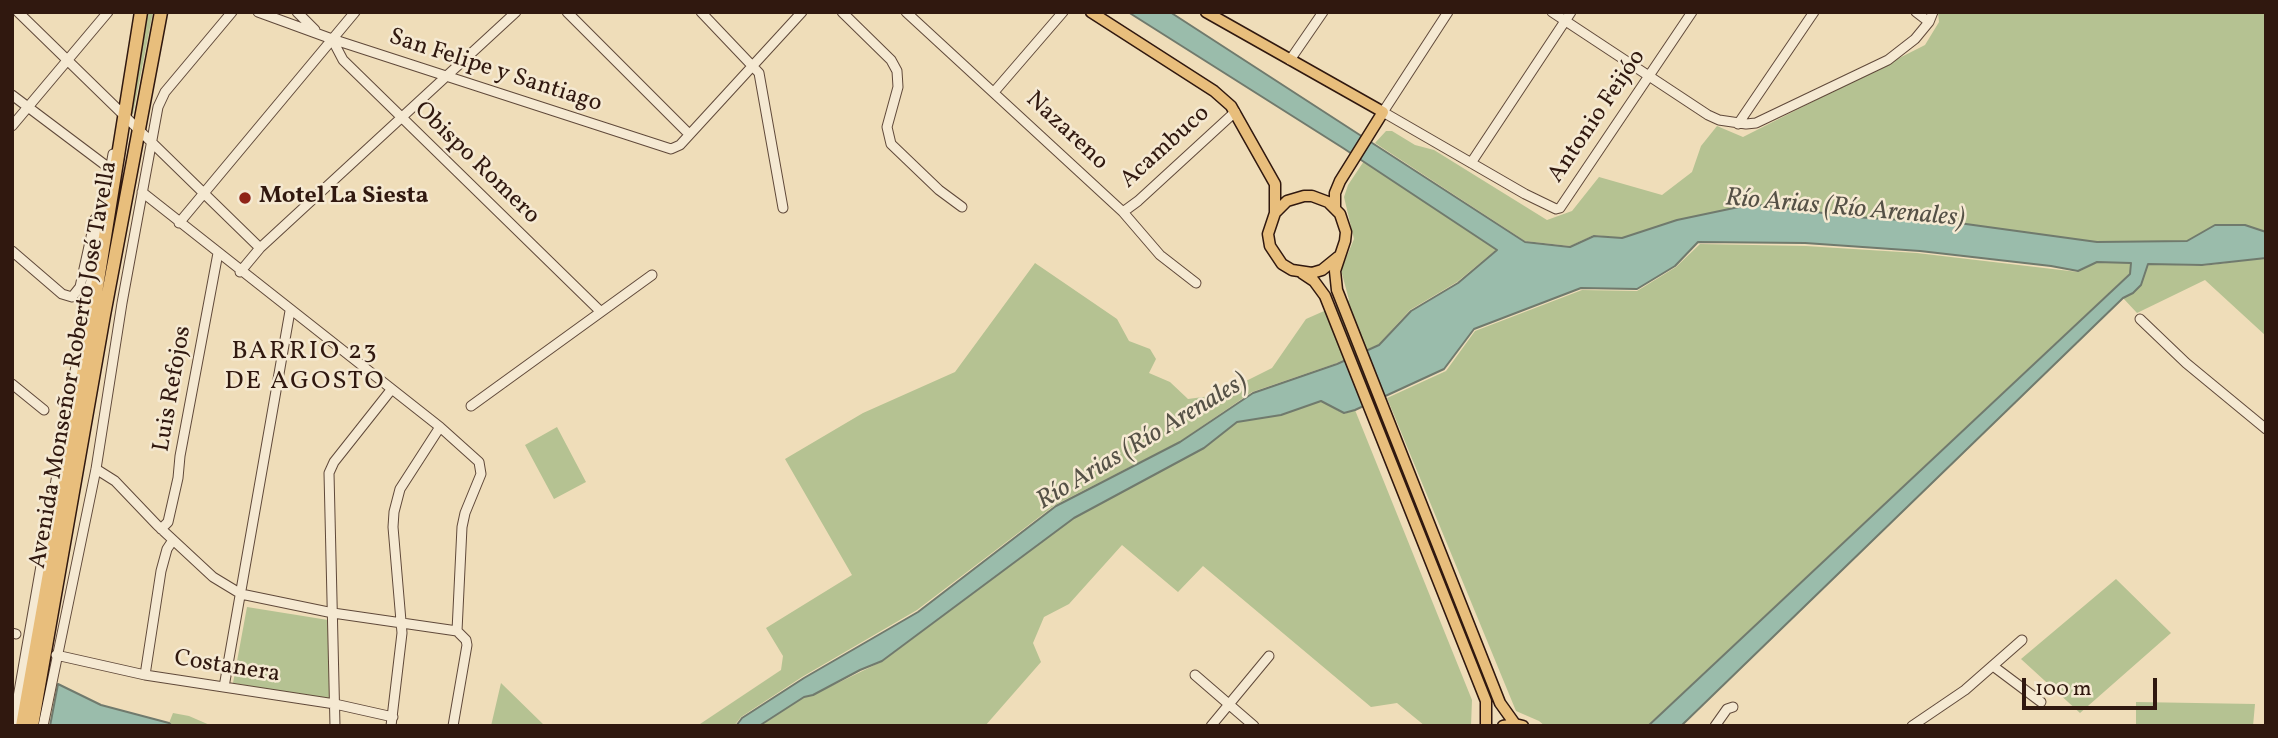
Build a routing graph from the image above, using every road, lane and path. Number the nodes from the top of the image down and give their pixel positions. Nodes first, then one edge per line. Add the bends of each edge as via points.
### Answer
1 (18, 12) edge
2 (108, 12) edge
3 (141, 12) edge
4 (161, 12) edge
5 (232, 12) edge
6 (258, 12) edge
7 (297, 12) edge
8 (355, 12) edge
9 (516, 12) edge
10 (567, 12) edge
11 (701, 12) edge
12 (802, 12) edge
13 (842, 12) edge
14 (906, 12) edge
15 (1063, 12) edge
16 (1091, 12) edge
17 (1206, 12) edge
18 (1323, 12) edge
19 (1448, 12) edge
20 (1552, 12) edge
21 (1692, 12) edge
22 (1814, 12) edge
23 (1916, 12) edge
24 (1568, 17) edge
25 (1931, 17) edge
26 (318, 34) junction
27 (332, 39) junction
28 (67, 59) junction
29 (1290, 61) junction
30 (754, 65) junction
31 (1650, 76) junction
32 (447, 77) junction
33 (994, 92) junction
34 (12, 95) edge
35 (27, 107) junction
36 (1235, 112) junction
37 (1383, 112) junction
38 (125, 116) junction
39 (402, 118) junction
40 (1738, 124) junction
41 (12, 126) edge
42 (138, 129) junction
43 (689, 134) junction
44 (152, 143) junction
45 (1471, 163) junction
46 (109, 168) junction
47 (1340, 181) junction
48 (142, 192) junction
49 (204, 195) junction
50 (1312, 196) junction
51 (962, 207) dead end
52 (1335, 207) junction
53 (783, 208) dead end
54 (1122, 212) junction
55 (1275, 213) junction
56 (179, 223) junction
57 (260, 248) junction
58 (12, 251) edge
59 (218, 253) junction
60 (1338, 257) junction
61 (240, 272) junction
62 (1303, 273) junction
63 (652, 275) dead end
64 (1196, 283) dead end
65 (290, 311) junction
66 (600, 312) junction
67 (2140, 319) dead end
68 (12, 384) edge
69 (391, 390) junction
70 (471, 406) dead end
71 (44, 410) dead end
72 (440, 427) junction
73 (2266, 429) edge
74 (96, 468) junction
75 (161, 529) junction
76 (173, 540) junction
77 (241, 594) junction
78 (333, 612) junction
79 (401, 622) junction
80 (457, 631) junction
81 (2022, 640) dead end
82 (40, 656) junction
83 (1269, 656) dead end
84 (1993, 666) junction
85 (145, 675) junction
86 (1195, 675) dead end
87 (224, 687) junction
88 (2041, 702) dead end
89 (335, 704) junction
90 (1229, 704) junction
91 (1733, 707) dead end
92 (392, 722) edge
93 (1519, 725) edge
94 (13, 726) edge
95 (22, 726) edge
96 (32, 726) edge
97 (43, 726) edge
98 (335, 726) edge
99 (453, 726) edge
100 (1211, 726) edge
101 (1254, 726) edge
102 (1486, 726) edge
103 (1503, 726) edge
104 (1715, 726) edge
105 (1912, 726) edge

1 - 28 street
2 - 28 street
3 - 38 highway, Avenida Monseñor Roberto José Tavella
4 - 42 highway, Avenida Monseñor Roberto José Tavella
5 - 44 street via 161,99
6 - 26 street, San Felipe y Santiago
7 - 26 street
8 - 27 street
9 - 32 street
10 - 43 street
11 - 30 street
12 - 30 street
13 - 51 street via 897,71 898,87 887,127 891,144
14 - 33 street, Nazareno
15 - 33 street
16 - 36 main road via 1214,91
17 - 29 main road
18 - 29 street
19 - 37 street
20 - 24 street
21 - 31 street, Antonio Feijóo
22 - 40 street
23 - 25 street
24 - 31 street
24 - 45 street
25 - 40 street via 1915,39 1888,60 1756,123
26 - 27 street, San Felipe y Santiago
27 - 32 street, San Felipe y Santiago
27 - 39 street, Obispo Romero via 343,60
27 - 49 street
28 - 35 street
28 - 38 street
29 - 37 main road
30 - 43 street
30 - 53 street via 761,79
31 - 40 street via 1708,115
31 - 45 street, Antonio Feijóo via 1560,208 1550,208
32 - 39 street
32 - 43 street, San Felipe y Santiago via 667,149 680,145
33 - 54 street, Nazareno
34 - 35 street
35 - 41 street
35 - 46 street
36 - 54 street, Acambuco
36 - 55 main road via 1275,184
37 - 45 street
37 - 47 main road
38 - 42 street
38 - 46 street
38 - 82 highway, Avenida Monseñor Roberto José Tavella
39 - 57 street
39 - 66 street, Obispo Romero
42 - 44 street
42 - 82 highway, Avenida Monseñor Roberto José Tavella
44 - 48 street
44 - 49 street
46 - 58 street via 80,287 72,297 62,294
46 - 82 street
47 - 50 main road
47 - 52 main road
48 - 56 street
48 - 74 street
49 - 56 street
49 - 57 street
50 - 52 main road
50 - 55 main road via 1295,197
52 - 60 main road via 1346,232
54 - 64 street, Nazareno via 1160,255
55 - 62 main road via 1268,234 1274,256
56 - 59 street
57 - 61 street
59 - 61 street
59 - 75 street, Luis Refojos via 178,478 168,522
60 - 62 main road via 1322,270
60 - 93 main road via 1337,290 1392,433 1500,703
61 - 65 street
62 - 102 main road via 1325,296 1486,701
63 - 66 street
65 - 69 street
65 - 77 street
66 - 70 street
67 - 73 street
68 - 71 street
69 - 72 street
69 - 78 street via 329,474
72 - 79 street via 400,489 394,512
72 - 80 street via 481,465 462,527
74 - 75 street via 115,481
74 - 82 street via 73,588
75 - 76 street
76 - 77 street via 213,577
76 - 85 street via 161,571
77 - 78 street
77 - 87 street
78 - 79 street
78 - 89 street
79 - 80 street
79 - 92 street
80 - 99 street via 467,645
81 - 84 street
82 - 85 street, Costanera
82 - 94 street
82 - 95 highway, Avenida Monseñor Roberto José Tavella
82 - 96 highway, Avenida Monseñor Roberto José Tavella
82 - 97 street
83 - 90 street
84 - 88 street
84 - 105 street
85 - 87 street, Costanera
86 - 90 street
87 - 89 street, Costanera
89 - 92 street, Costanera
89 - 98 street
90 - 100 street
90 - 101 street
91 - 104 street
93 - 103 main road

